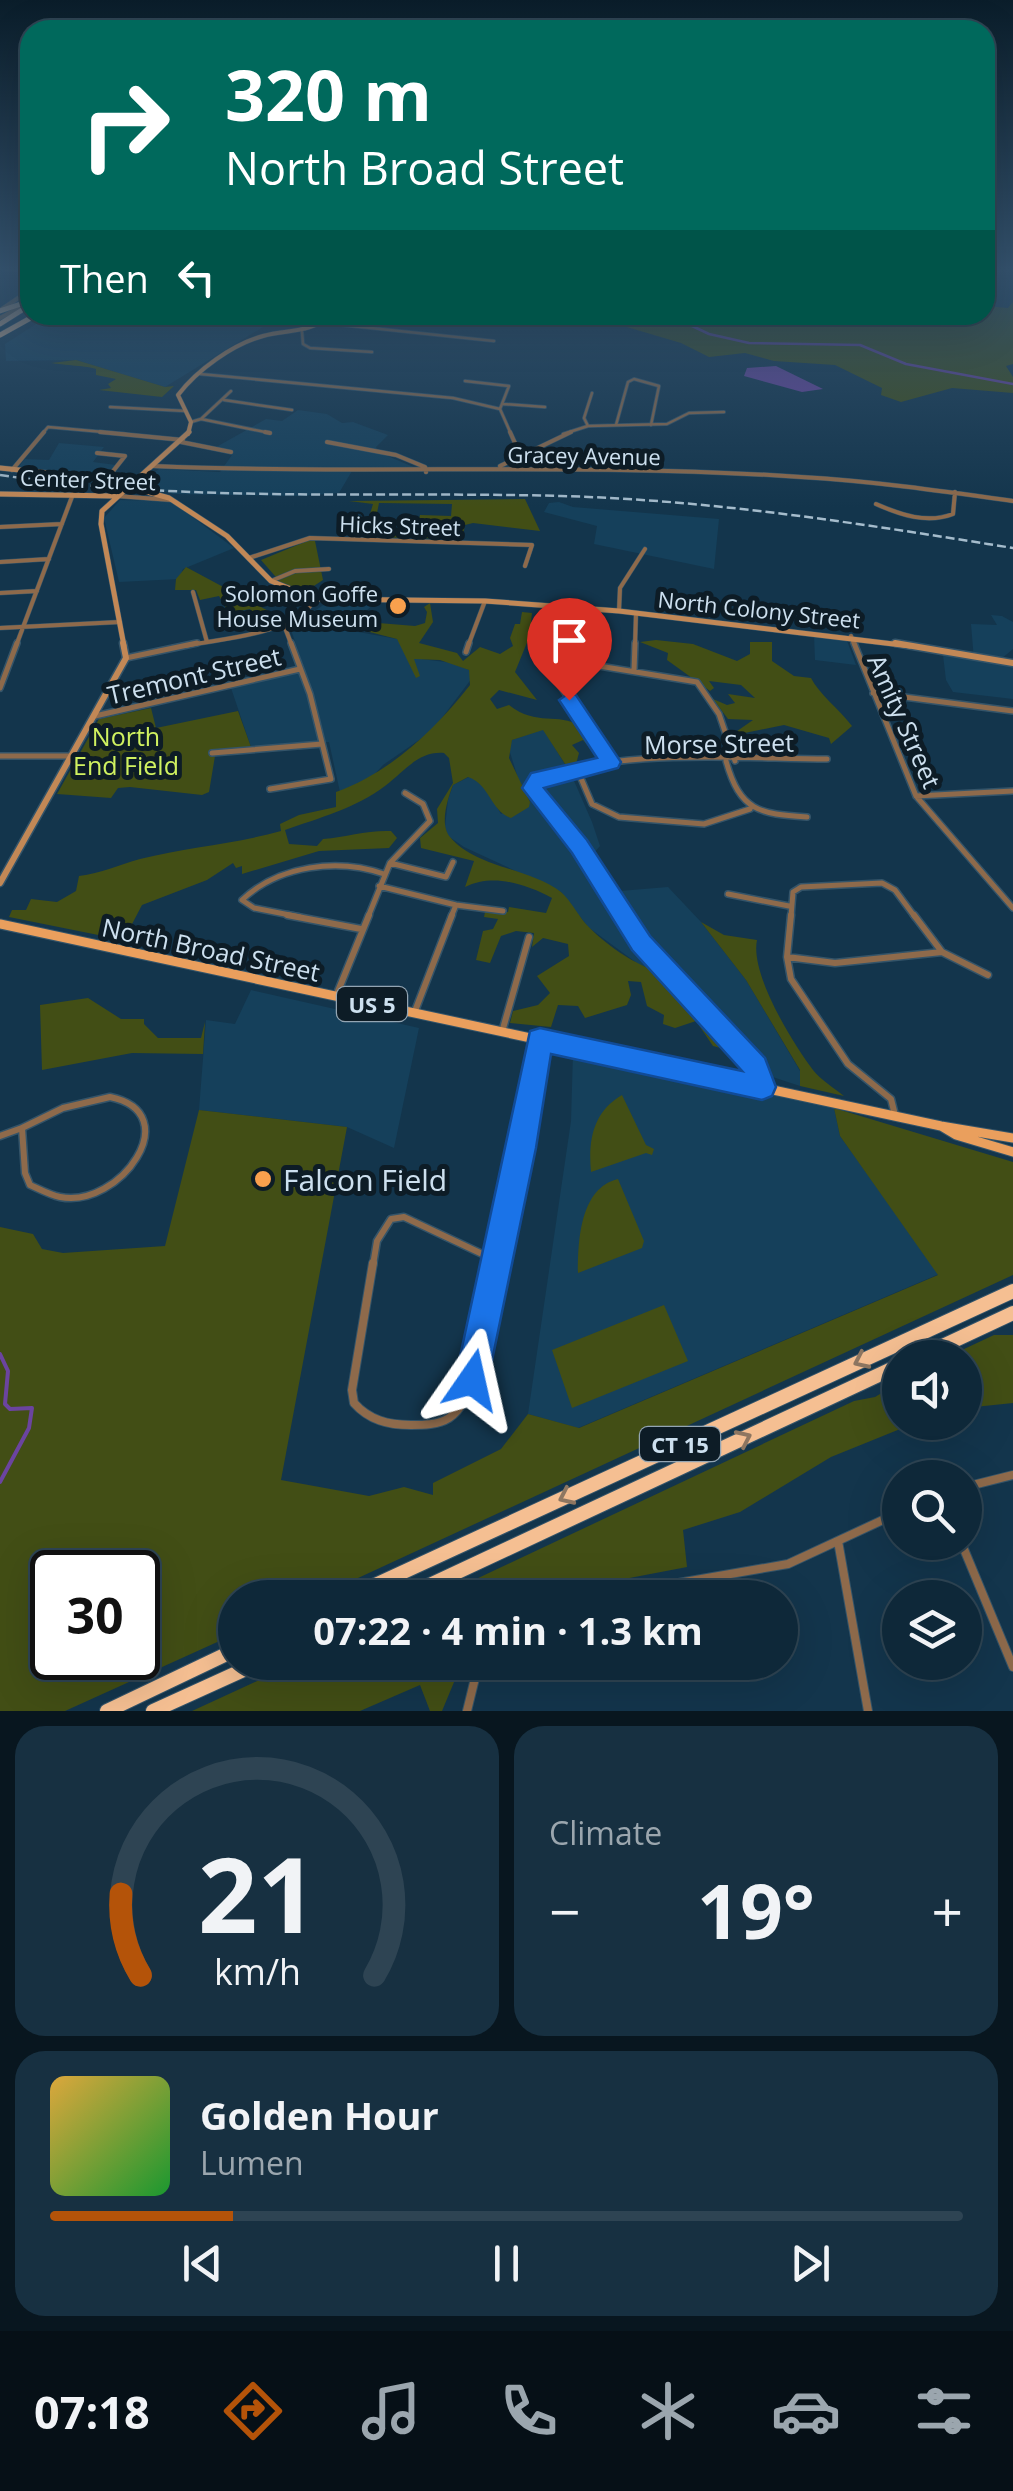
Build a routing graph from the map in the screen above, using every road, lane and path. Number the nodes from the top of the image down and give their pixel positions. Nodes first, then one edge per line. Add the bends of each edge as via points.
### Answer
1 (237, 349) edge
2 (323, 349) edge
3 (372, 352) dead end
4 (200, 374) junction
5 (465, 381) dead end
6 (231, 391) dead end
7 (592, 392) dead end
8 (224, 400) junction
9 (545, 406) dead end
10 (110, 407) dead end
11 (501, 407) junction
12 (292, 410) dead end
13 (186, 411) junction
14 (724, 412) dead end
15 (200, 419) junction
16 (191, 422) junction
17 (616, 425) junction
18 (651, 425) junction
19 (588, 426) junction
20 (270, 433) dead end
21 (182, 441) junction
22 (327, 442) dead end
23 (231, 452) dead end
24 (97, 454) dead end
25 (520, 454) junction
26 (153, 466) junction
27 (0, 468) edge
28 (498, 468) junction
29 (12, 470) junction
30 (426, 472) junction
31 (106, 480) junction
32 (128, 486) junction
33 (955, 492) junction
34 (0, 494) edge
35 (74, 494) junction
36 (115, 496) junction
37 (174, 500) junction
38 (1013, 501) edge
39 (876, 504) dead end
40 (62, 524) junction
41 (0, 527) edge
42 (645, 549) dead end
43 (249, 558) junction
44 (49, 559) junction
45 (0, 562) edge
46 (524, 566) dead end
47 (330, 569) dead end
48 (271, 581) junction
49 (37, 591) junction
50 (194, 592) dead end
51 (0, 593) edge
52 (316, 600) junction
53 (485, 601) junction
54 (555, 606) junction
55 (619, 611) junction
56 (636, 612) junction
57 (120, 622) junction
58 (284, 625) junction
59 (23, 627) junction
60 (0, 628) edge
61 (850, 636) junction
62 (207, 642) junction
63 (466, 652) dead end
64 (544, 656) junction
65 (126, 658) junction
66 (1013, 663) edge
67 (300, 669) junction
68 (634, 672) junction
69 (0, 688) edge
70 (873, 693) junction
71 (1013, 710) edge
72 (96, 716) junction
73 (322, 744) junction
74 (212, 753) dead end
75 (0, 756) edge
76 (72, 756) junction
77 (827, 759) dead end
78 (726, 761) junction
79 (735, 761) junction
80 (611, 762) junction
81 (577, 769) junction
82 (270, 789) dead end
83 (1013, 792) edge
84 (405, 793) dead end
85 (916, 796) junction
86 (750, 809) junction
87 (807, 818) dead end
88 (453, 862) dead end
89 (390, 863) junction
90 (384, 874) junction
91 (0, 883) edge
92 (379, 886) junction
93 (728, 894) dead end
94 (456, 905) junction
95 (789, 906) junction
96 (1013, 908) edge
97 (503, 911) dead end
98 (0, 924) edge
99 (361, 929) junction
100 (529, 936) dead end
101 (942, 952) junction
102 (787, 957) junction
103 (988, 975) dead end
104 (336, 996) junction
105 (414, 1014) junction
106 (502, 1032) junction
107 (540, 1040) junction
108 (762, 1087) junction
109 (895, 1116) junction
110 (941, 1126) junction
111 (22, 1128) junction
112 (0, 1136) edge
113 (1013, 1138) edge
114 (1013, 1152) edge
115 (496, 1260) junction
116 (1013, 1291) edge
117 (1013, 1313) edge
118 (955, 1340) edge
119 (882, 1374) edge
120 (1013, 1474) edge
121 (982, 1482) edge
122 (882, 1520) edge
123 (838, 1541) junction
124 (968, 1560) edge
125 (386, 1580) edge
126 (441, 1580) edge
127 (696, 1580) edge
128 (218, 1658) edge
129 (1013, 1668) edge
130 (221, 1680) edge
131 (475, 1680) edge
132 (106, 1711) edge
133 (153, 1711) edge
134 (468, 1711) edge
135 (868, 1711) edge

1 - 4 main road
2 - 3 street
4 - 11 street
4 - 13 main road via 179,392
5 - 11 street via 509,386
6 - 8 street
7 - 19 street
8 - 12 street
8 - 15 street
9 - 11 street
10 - 13 street
11 - 25 street
13 - 16 main road
14 - 18 street via 693,412
15 - 16 street
15 - 20 street
16 - 21 main road
17 - 18 street
17 - 18 street via 628,382 644,381 659,388
17 - 19 street
19 - 25 street
21 - 23 street
21 - 26 main road
21 - 29 street via 48,427
22 - 30 street via 396,455
24 - 31 street via 125,456
25 - 28 street
26 - 30 street, Gracey Avenue
26 - 32 main road
27 - 29 main road, North Colony Street
28 - 30 street, Gracey Avenue
28 - 33 street, Gracey Avenue via 741,475
29 - 31 main road, North Colony Street
31 - 32 main road, North Colony Street
32 - 36 main road
32 - 37 main road, North Colony Street
33 - 38 street, Gracey Avenue
33 - 39 street via 953,514 942,519
34 - 35 main road, Center Street
35 - 36 main road, Center Street
35 - 40 street
36 - 37 street, Center Street
36 - 57 main road via 100,519
37 - 43 main road, North Colony Street
40 - 41 street
40 - 44 street
42 - 55 street via 620,588
43 - 46 street, Hicks Street via 305,538 389,538 532,546
43 - 48 main road, North Colony Street
44 - 45 street
44 - 49 street
47 - 48 street
48 - 52 main road, North Colony Street
49 - 51 street
49 - 59 street
50 - 62 street
52 - 53 main road, North Colony Street
52 - 58 street via 304,616
53 - 54 main road, North Colony Street
53 - 63 street
54 - 55 main road, North Colony Street
54 - 64 street
55 - 56 main road, North Colony Street
56 - 61 main road, North Colony Street
56 - 68 street
57 - 59 street
57 - 65 main road
58 - 62 street
58 - 67 street
59 - 60 street
59 - 69 street
61 - 66 main road, North Colony Street
61 - 70 street, Amity Street
62 - 65 street
64 - 68 street
64 - 80 street
65 - 72 main road
67 - 72 street, Tremont Street
67 - 73 street
68 - 79 street via 700,685 719,714
70 - 71 street
70 - 85 street, Amity Street
72 - 76 main road
73 - 74 street
73 - 82 street via 330,778
75 - 76 street
76 - 91 main road
77 - 79 street, Morse Street
78 - 79 street, Morse Street
78 - 80 street, Morse Street
78 - 86 street via 737,796
80 - 81 street, Morse Street
81 - 86 street via 592,804 620,818 704,824
81 - 108 street, Morse Street via 539,778 532,788 580,846 641,943 756,1066
83 - 85 street
84 - 89 street via 429,811 430,821
85 - 96 street, Amity Street
86 - 87 street
88 - 89 street via 446,877
89 - 90 street
90 - 92 street
90 - 99 street via 349,864 317,868 264,885 242,900
92 - 94 street
92 - 99 street
93 - 95 street
94 - 97 street
94 - 105 street
95 - 101 street via 801,887 882,883 895,890
95 - 102 street
98 - 104 main road, North Broad Street / US 5
99 - 104 street
100 - 106 street
101 - 102 street via 835,963
101 - 103 street
102 - 109 street via 791,979 829,1038 848,1064 892,1099
104 - 105 main road, North Broad Street / US 5
105 - 106 main road, North Broad Street / US 5
106 - 107 main road, North Broad Street / US 5
107 - 108 main road, North Broad Street / US 5
107 - 115 street
108 - 109 main road, North Broad Street / US 5
109 - 110 main road, North Broad Street / US 5
110 - 113 main road, North Broad Street / US 5
110 - 114 main road, North Broad Street / US 5
111 - 111 street via 63,1108 110,1097 130,1102 146,1126 124,1178 110,1190 76,1198 30,1185
111 - 112 street
115 - 115 street via 472,1380 456,1412 421,1425 362,1413 352,1390 383,1228 404,1216
116 -> 125 highway, CT 15
117 - 118 highway
126 -> 119 highway, CT 15
120 - 121 street
122 - 123 street
123 - 127 street via 788,1564
123 - 135 street
124 - 129 street
128 - 132 highway
130 - 133 highway
131 - 134 street

